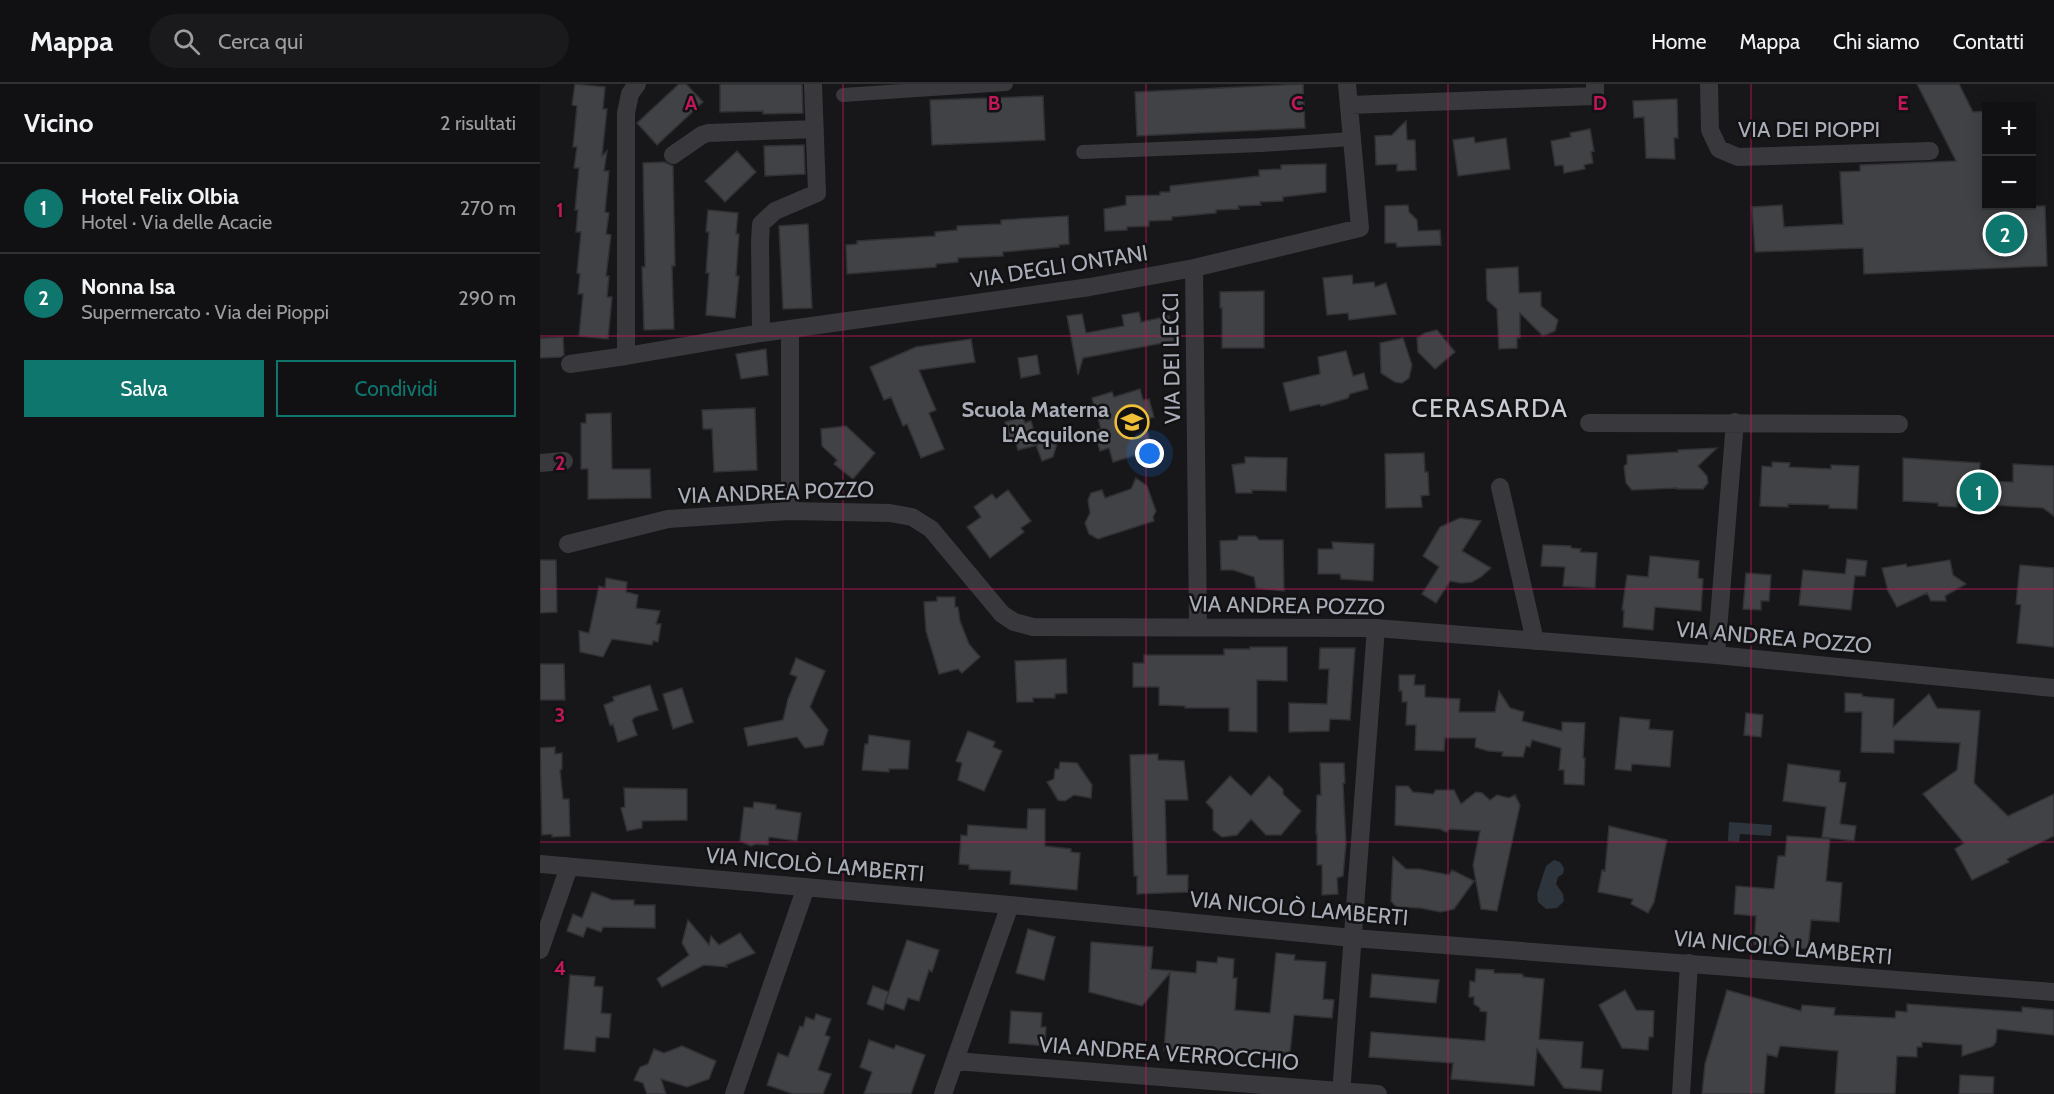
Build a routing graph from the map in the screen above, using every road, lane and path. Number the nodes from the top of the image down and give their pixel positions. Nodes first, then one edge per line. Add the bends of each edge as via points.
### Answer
1 (637, 84) edge
2 (813, 84) edge
3 (1006, 84) edge
4 (1347, 84) edge
5 (1595, 84) edge
6 (1709, 84) edge
7 (843, 95) dead end
8 (1349, 105) junction
9 (814, 129) junction
10 (1351, 140) junction
11 (1930, 151) dead end
12 (1083, 152) dead end
13 (673, 155) dead end
14 (1194, 268) junction
15 (790, 329) junction
16 (762, 333) junction
17 (627, 356) junction
18 (570, 364) dead end
19 (1735, 422) junction
20 (1589, 423) dead end
21 (1899, 424) dead end
22 (564, 460) dead end
23 (540, 463) edge
24 (1500, 487) dead end
25 (790, 512) junction
26 (568, 544) dead end
27 (1198, 627) junction
28 (1376, 628) junction
29 (1535, 641) junction
30 (1716, 655) junction
31 (2054, 688) edge
32 (540, 864) edge
33 (568, 867) junction
34 (806, 887) junction
35 (1010, 905) junction
36 (1353, 938) junction
37 (540, 950) edge
38 (1689, 963) junction
39 (2054, 993) edge
40 (956, 1061) junction
41 (1341, 1092) edge
42 (734, 1094) edge
43 (943, 1094) edge
44 (1378, 1094) edge
45 (1681, 1094) edge

1 - 17 street via 626,113
2 - 9 street
3 - 7 street
4 - 8 street
5 - 8 street via 1595,96
6 - 11 street, VIA DEI PIOPPI via 1710,130 1719,149 1738,158
8 - 10 street
9 - 13 street via 708,133
9 - 16 street via 817,193 775,212 762,224
10 - 12 street
10 - 14 street, VIA DEGLI ONTANI via 1360,228
14 - 15 street, VIA DEGLI ONTANI via 1090,287
14 - 27 street, VIA DEI LECCI
15 - 16 street, VIA DEGLI ONTANI
15 - 25 street
16 - 17 street, VIA DEGLI ONTANI
17 - 18 street, VIA DEGLI ONTANI
19 - 20 street
19 - 21 street
19 - 30 street
22 - 23 street
24 - 29 street
25 - 26 street, VIA ANDREA POZZO via 669,519
25 - 27 street, VIA ANDREA POZZO via 890,513 912,517 931,529 1002,614 1014,622 1033,627
27 - 28 street, VIA ANDREA POZZO
28 - 29 street, VIA ANDREA POZZO
28 - 36 street
29 - 30 street, VIA ANDREA POZZO
30 - 31 street, VIA ANDREA POZZO
32 - 33 street, VIA NICOLÒ LAMBERTI
33 - 34 street, VIA NICOLÒ LAMBERTI
33 - 37 street
34 - 35 street, VIA NICOLÒ LAMBERTI
34 - 42 street
35 - 36 street, VIA NICOLÒ LAMBERTI
35 - 40 street
36 - 38 street, VIA NICOLÒ LAMBERTI
36 - 41 street
38 - 39 street, VIA NICOLÒ LAMBERTI
38 - 45 street
40 - 41 street, VIA ANDREA VERROCCHIO
40 - 43 street
41 - 44 street, VIA ANDREA VERROCCHIO

